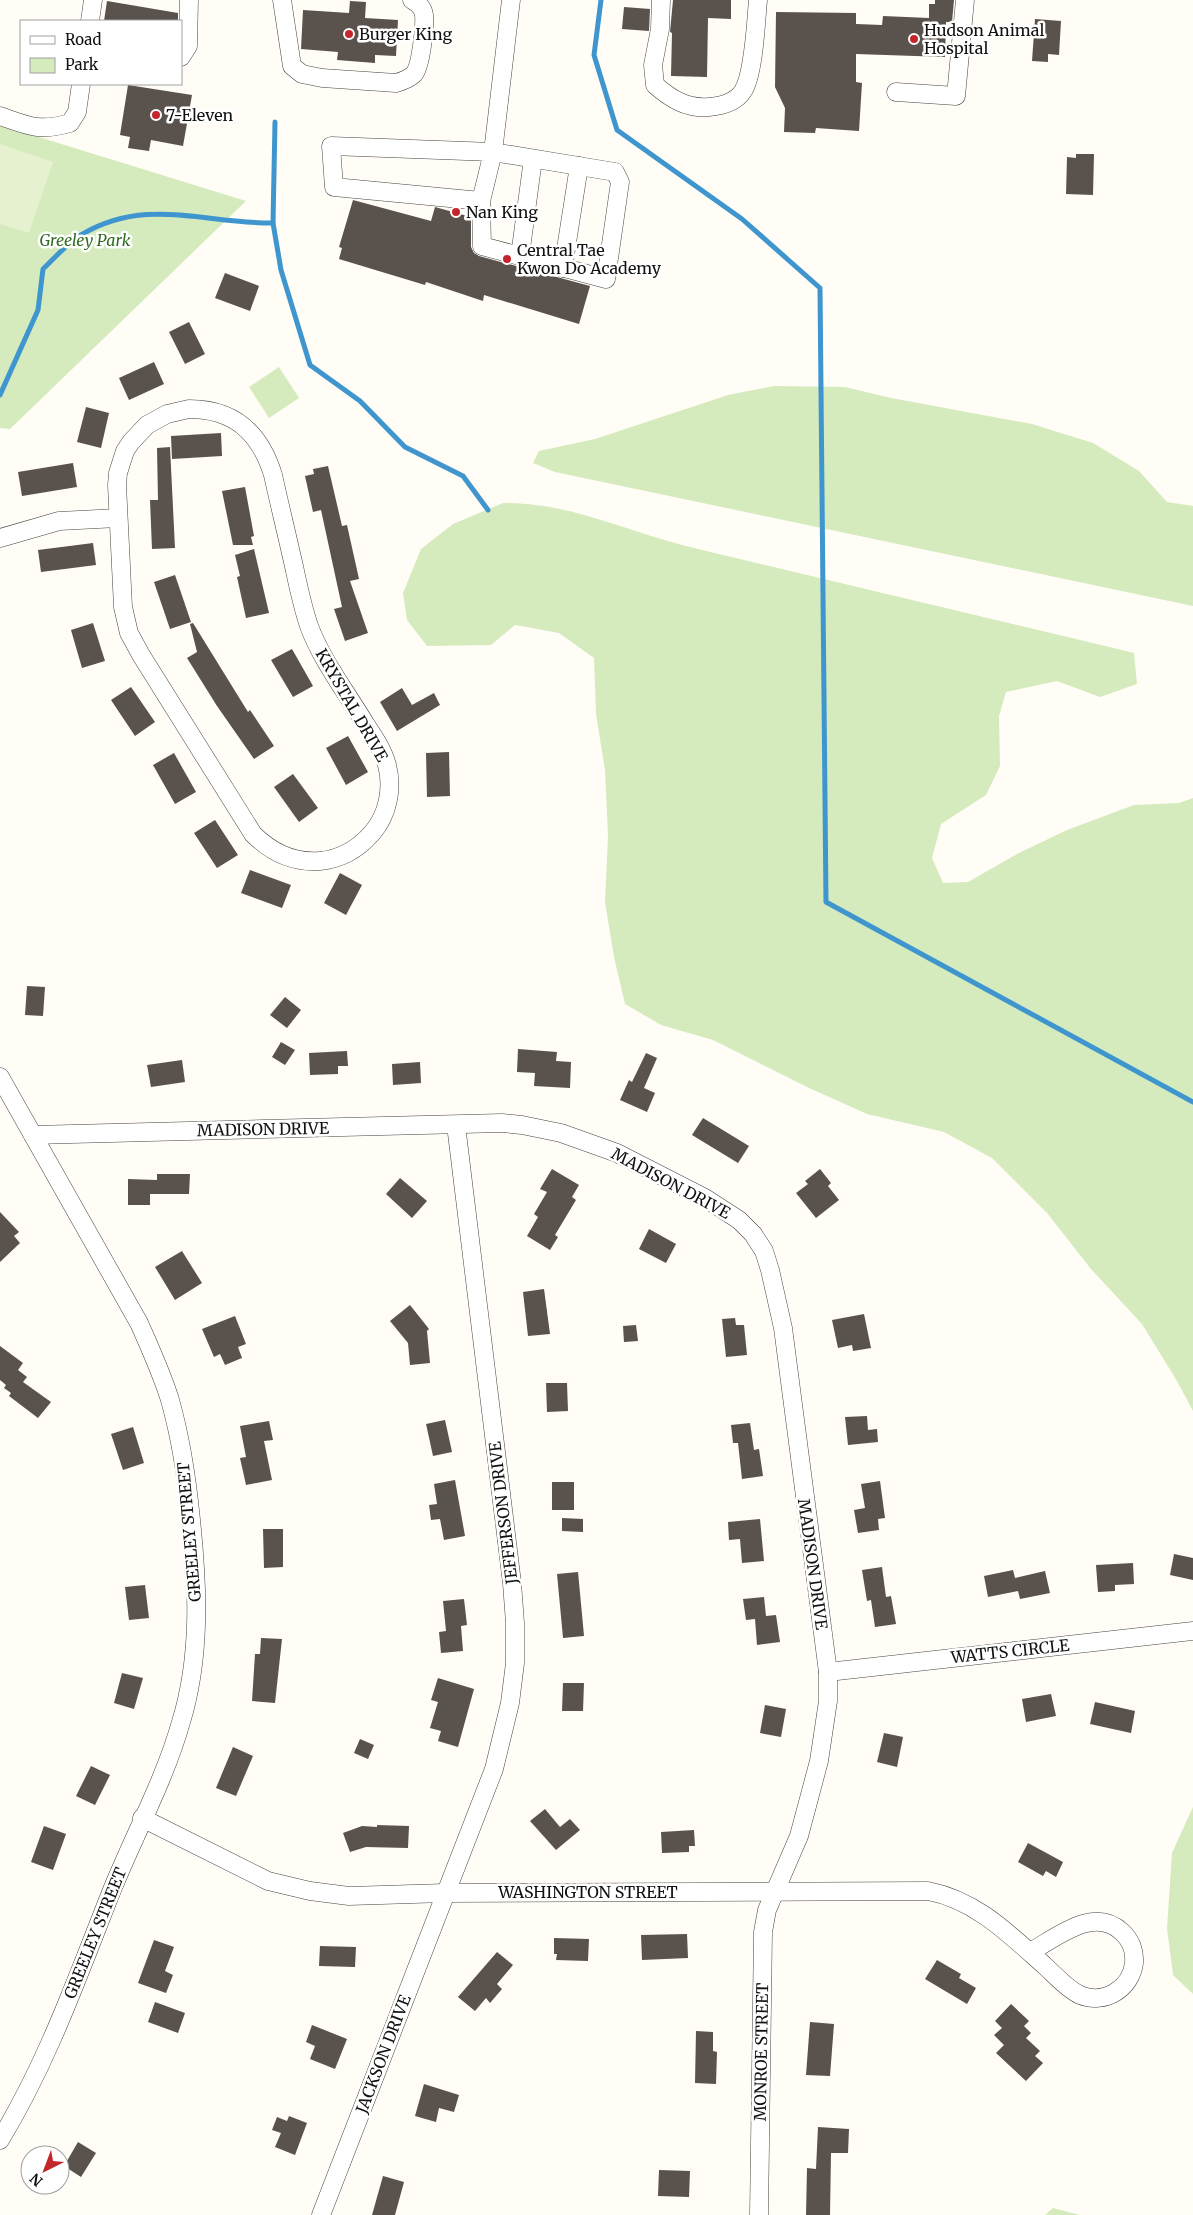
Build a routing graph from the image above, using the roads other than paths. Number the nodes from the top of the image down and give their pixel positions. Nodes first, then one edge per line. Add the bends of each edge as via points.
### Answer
1 (93, 0) edge
2 (189, 0) edge
3 (282, 0) edge
4 (412, 0) edge
5 (511, 0) edge
6 (661, 0) edge
7 (758, 0) edge
8 (965, 0) edge
9 (90, 20) edge
10 (182, 55) edge
11 (81, 85) edge
12 (896, 92) dead end
13 (0, 116) edge
14 (493, 152) junction
15 (533, 159) junction
16 (579, 166) junction
17 (481, 201) junction
18 (520, 256) junction
19 (563, 268) junction
20 (118, 518) junction
21 (0, 538) edge
22 (0, 1077) edge
23 (456, 1125) junction
24 (33, 1135) junction
25 (1193, 1631) edge
26 (828, 1672) junction
27 (142, 1818) junction
28 (776, 1890) junction
29 (445, 1893) junction
30 (1030, 1952) junction
31 (0, 2140) edge
32 (321, 2215) edge
33 (759, 2215) edge

1 - 9 street
2 - 10 street via 188,46
3 - 4 street via 292,66 302,74 396,83 415,73 420,58 424,13
5 - 14 street
6 - 7 street via 660,29 653,65 655,85 671,99 696,108 723,106 743,92 751,64
8 - 12 street via 956,96
11 - 13 street via 77,112 70,124 52,129 37,128
14 - 15 street
14 - 17 street
14 - 17 street via 331,146 334,187
15 - 16 street
15 - 18 street
16 - 19 street
16 - 19 street via 615,172 620,182 606,279
17 - 18 street via 482,246
18 - 19 street
20 - 20 street, KRYSTAL DRIVE via 123,608 130,633 253,834 280,855 302,861 326,860 357,847 374,831 385,811 389,788 387,766 378,744 309,626 273,475 259,442 233,419 212,411 189,409 156,419 131,442 121,462 117,484
20 - 21 street via 59,521
22 - 24 street, GREELEY STREET
23 - 24 street, MADISON DRIVE
23 - 26 street, MADISON DRIVE via 522,1125 580,1138 705,1198 739,1220 753,1234 764,1251 783,1328
23 - 29 street, JEFFERSON DRIVE via 512,1583 515,1663 510,1703 494,1769
24 - 27 street, GREELEY STREET via 142,1331 169,1399 187,1480 196,1598 192,1681 168,1763
25 - 26 street, WATTS CIRCLE
26 - 28 street, MADISON DRIVE via 828,1701 820,1761 799,1836
27 - 29 street, WASHINGTON STREET via 268,1881 349,1896
27 - 31 street, GREELEY STREET via 35,2077
28 - 29 street, WASHINGTON STREET
28 - 30 street, WASHINGTON STREET via 928,1891 947,1895 983,1914
28 - 33 street, MONROE STREET via 767,1910 763,1932
29 - 32 street, JACKSON DRIVE
30 - 30 street, WASHINGTON STREET via 1083,1923 1101,1921 1126,1935 1134,1952 1134,1962 1122,1987 1106,1997 1087,1997 1071,1989

